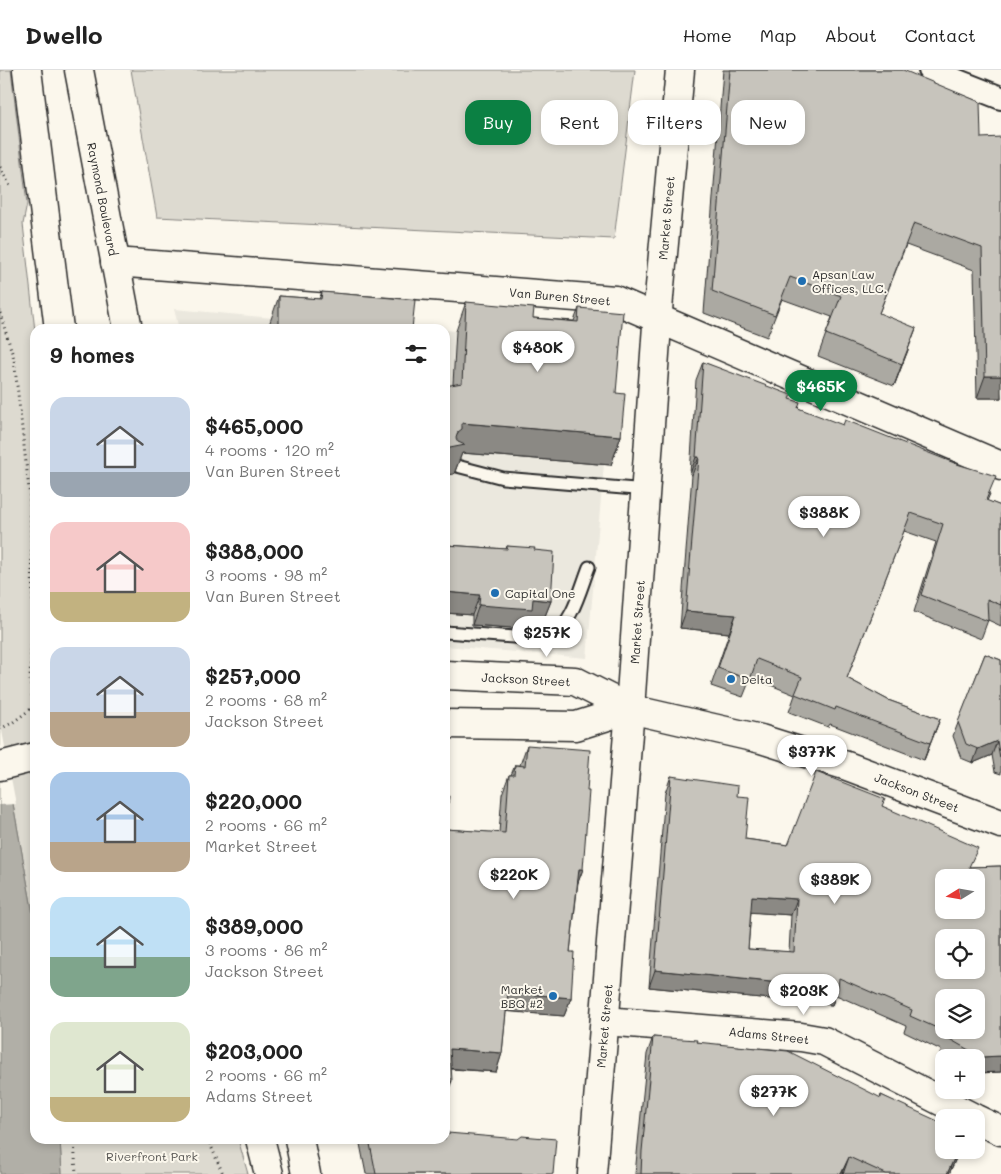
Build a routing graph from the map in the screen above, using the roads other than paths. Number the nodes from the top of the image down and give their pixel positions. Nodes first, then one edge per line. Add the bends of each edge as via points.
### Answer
1 (27, 70) edge
2 (78, 70) edge
3 (680, 70) edge
4 (930, 70) edge
5 (1001, 98) edge
6 (115, 262) junction
7 (658, 319) junction
8 (58, 324) edge
9 (127, 324) edge
10 (453, 465) edge
11 (1001, 466) edge
12 (647, 490) junction
13 (589, 567) dead end
14 (450, 632) edge
15 (450, 675) edge
16 (630, 709) junction
17 (450, 724) edge
18 (30, 748) edge
19 (22, 763) edge
20 (1001, 824) edge
21 (605, 1021) junction
22 (957, 1109) edge
23 (985, 1123) edge
24 (1001, 1131) edge
25 (261, 1144) edge
26 (300, 1144) edge
27 (269, 1174) edge
28 (306, 1174) edge
29 (592, 1174) edge

1 - 8 main road
2 - 6 main road, Raymond Boulevard
3 - 7 main road, Market Street
4 - 5 street
6 - 7 main road, Van Buren Street via 615,300
6 - 9 main road, Raymond Boulevard
7 - 11 main road, Van Buren Street
7 - 12 main road, Market Street
10 - 12 lane via 503,478
12 - 16 main road, Market Street
13 - 14 lane via 571,613 562,628 552,635 528,638
15 - 16 main road, Jackson Street via 575,681
16 - 17 main road via 576,726
16 - 20 main road, Jackson Street via 761,739 847,766
16 - 21 main road, Market Street
18 - 19 main road
21 - 22 main road, Adams Street via 824,1041
21 - 29 main road, Market Street
23 - 24 main road, Adams Street
25 - 27 main road
26 - 28 main road

